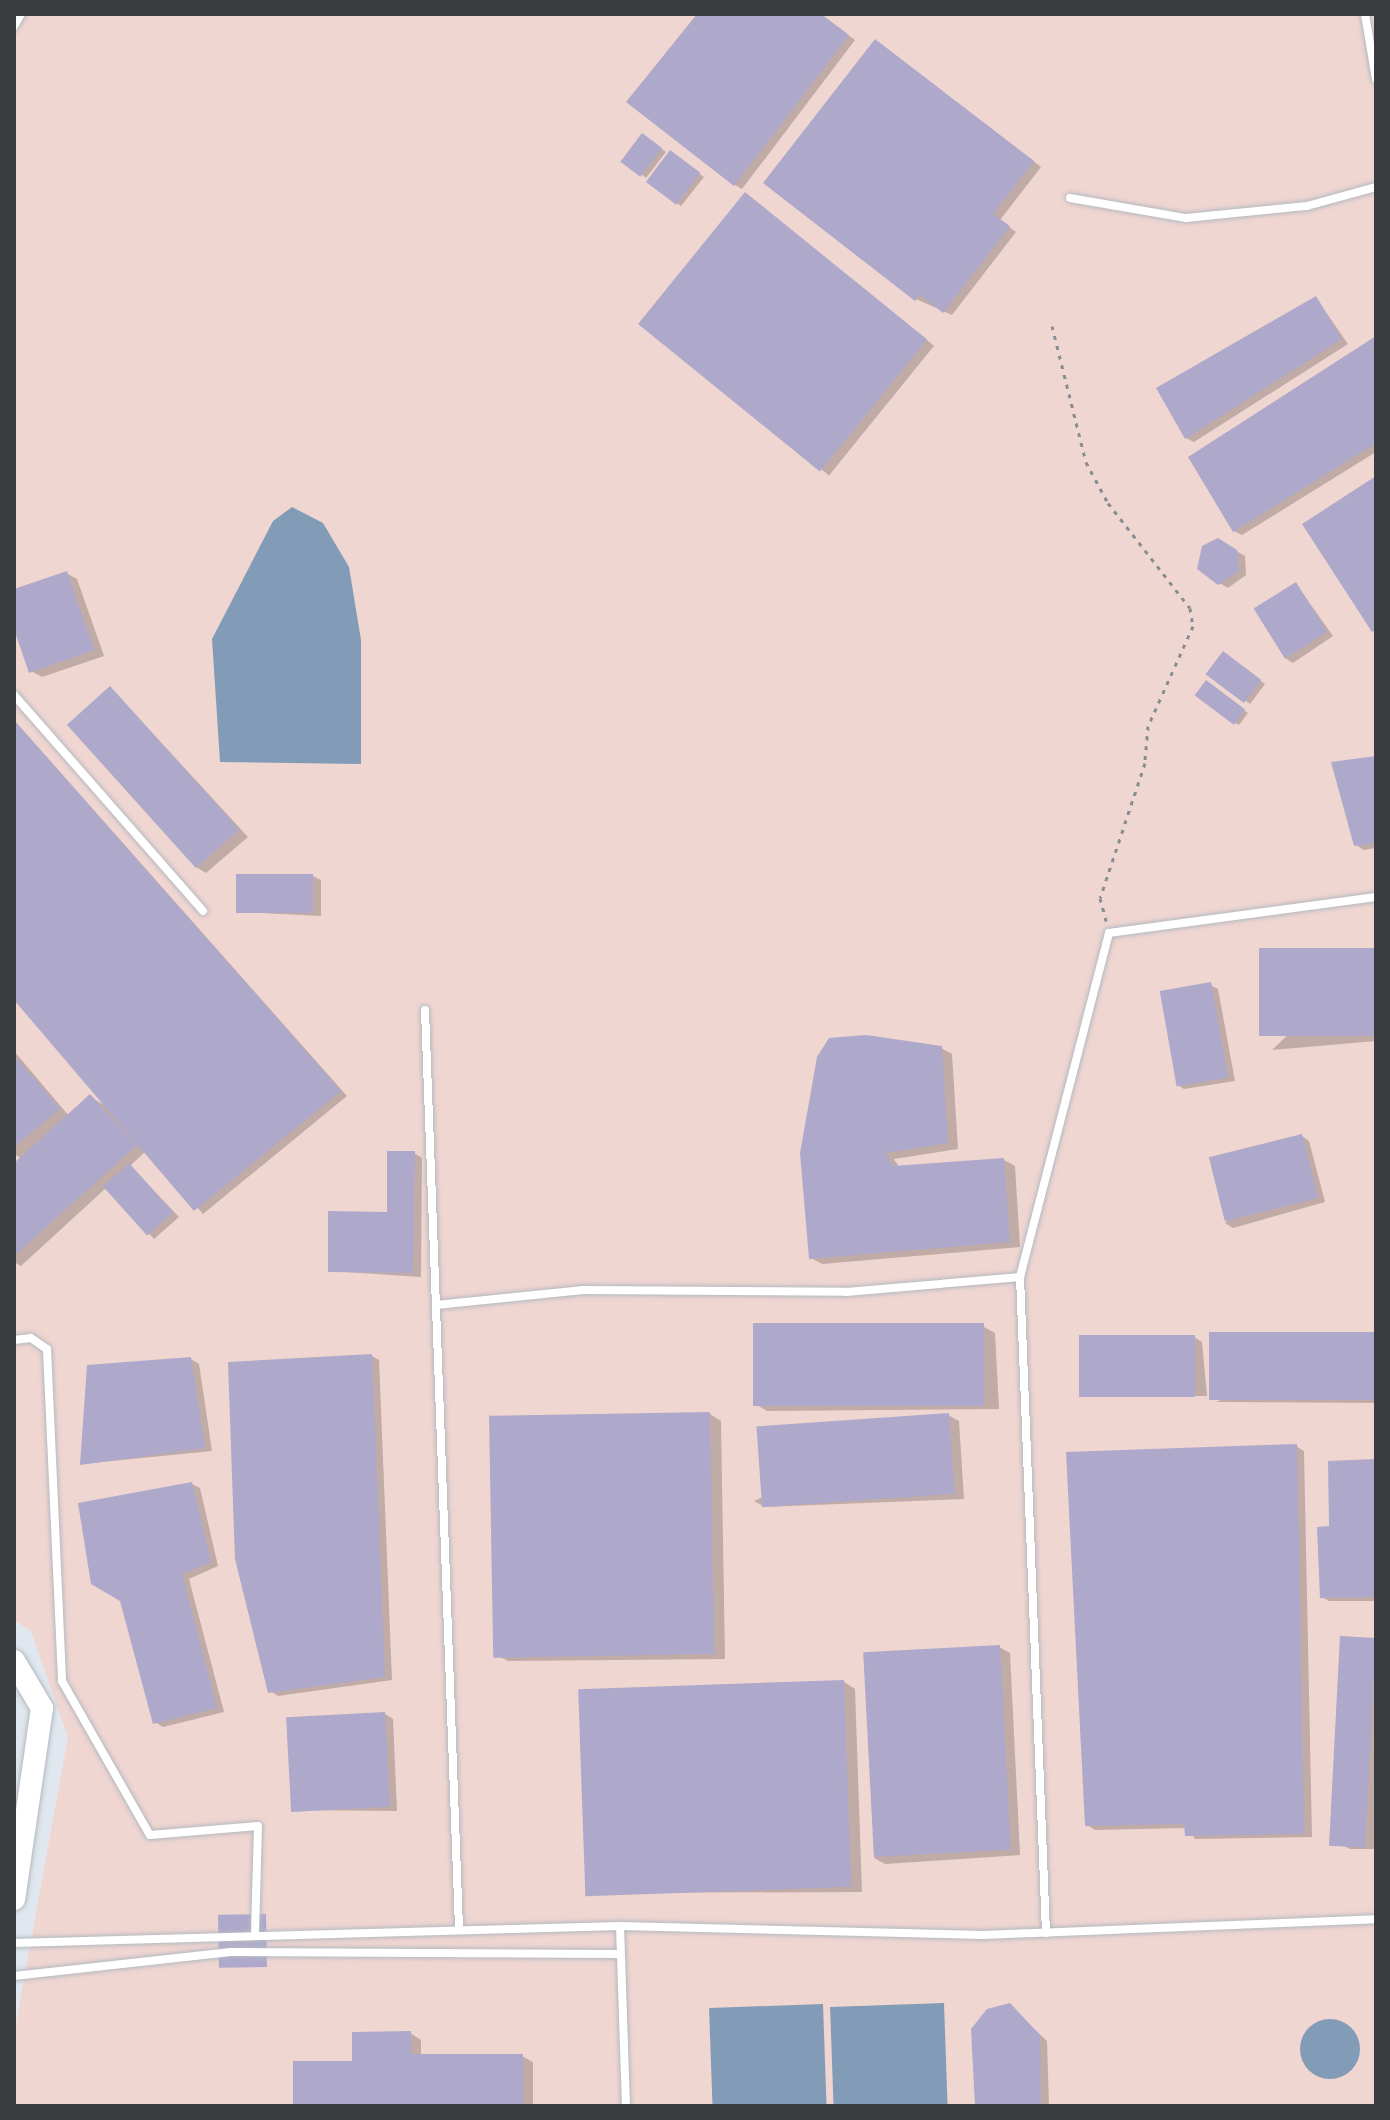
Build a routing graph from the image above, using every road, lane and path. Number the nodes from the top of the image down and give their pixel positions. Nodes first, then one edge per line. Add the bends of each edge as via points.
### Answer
1 (21, 14) edge
2 (1365, 14) edge
3 (14, 26) edge
4 (1376, 79) edge
5 (1376, 187) edge
6 (1070, 198) dead end
7 (1052, 326) dead end
8 (14, 695) edge
9 (1376, 897) edge
10 (203, 911) dead end
11 (1109, 933) junction
12 (425, 1010) dead end
13 (1020, 1277) junction
14 (436, 1305) junction
15 (14, 1340) edge
16 (14, 1661) edge
17 (14, 1899) edge
18 (1376, 1919) edge
19 (620, 1926) junction
20 (459, 1927) junction
21 (255, 1931) junction
22 (1046, 1933) junction
23 (14, 1943) edge
24 (620, 1954) junction
25 (14, 1976) edge
26 (626, 2106) edge

1 - 3 lane
2 - 4 lane
5 - 6 lane via 1307,206 1186,218
7 - 11 path via 1086,462 1108,503 1190,608 1193,626 1153,712 1145,763 1112,852 1100,898
8 - 10 lane
9 - 11 lane
11 - 13 lane
12 - 14 lane
13 - 14 lane via 846,1292 583,1290
13 - 22 lane
14 - 20 lane
15 - 21 lane via 31,1338 47,1349 62,1681 150,1835 258,1826
16 - 17 main road via 42,1708
18 - 22 lane
19 - 20 lane
19 - 22 lane
19 - 24 lane
20 - 21 lane
21 - 23 lane
24 - 25 lane via 231,1952
24 - 26 lane

